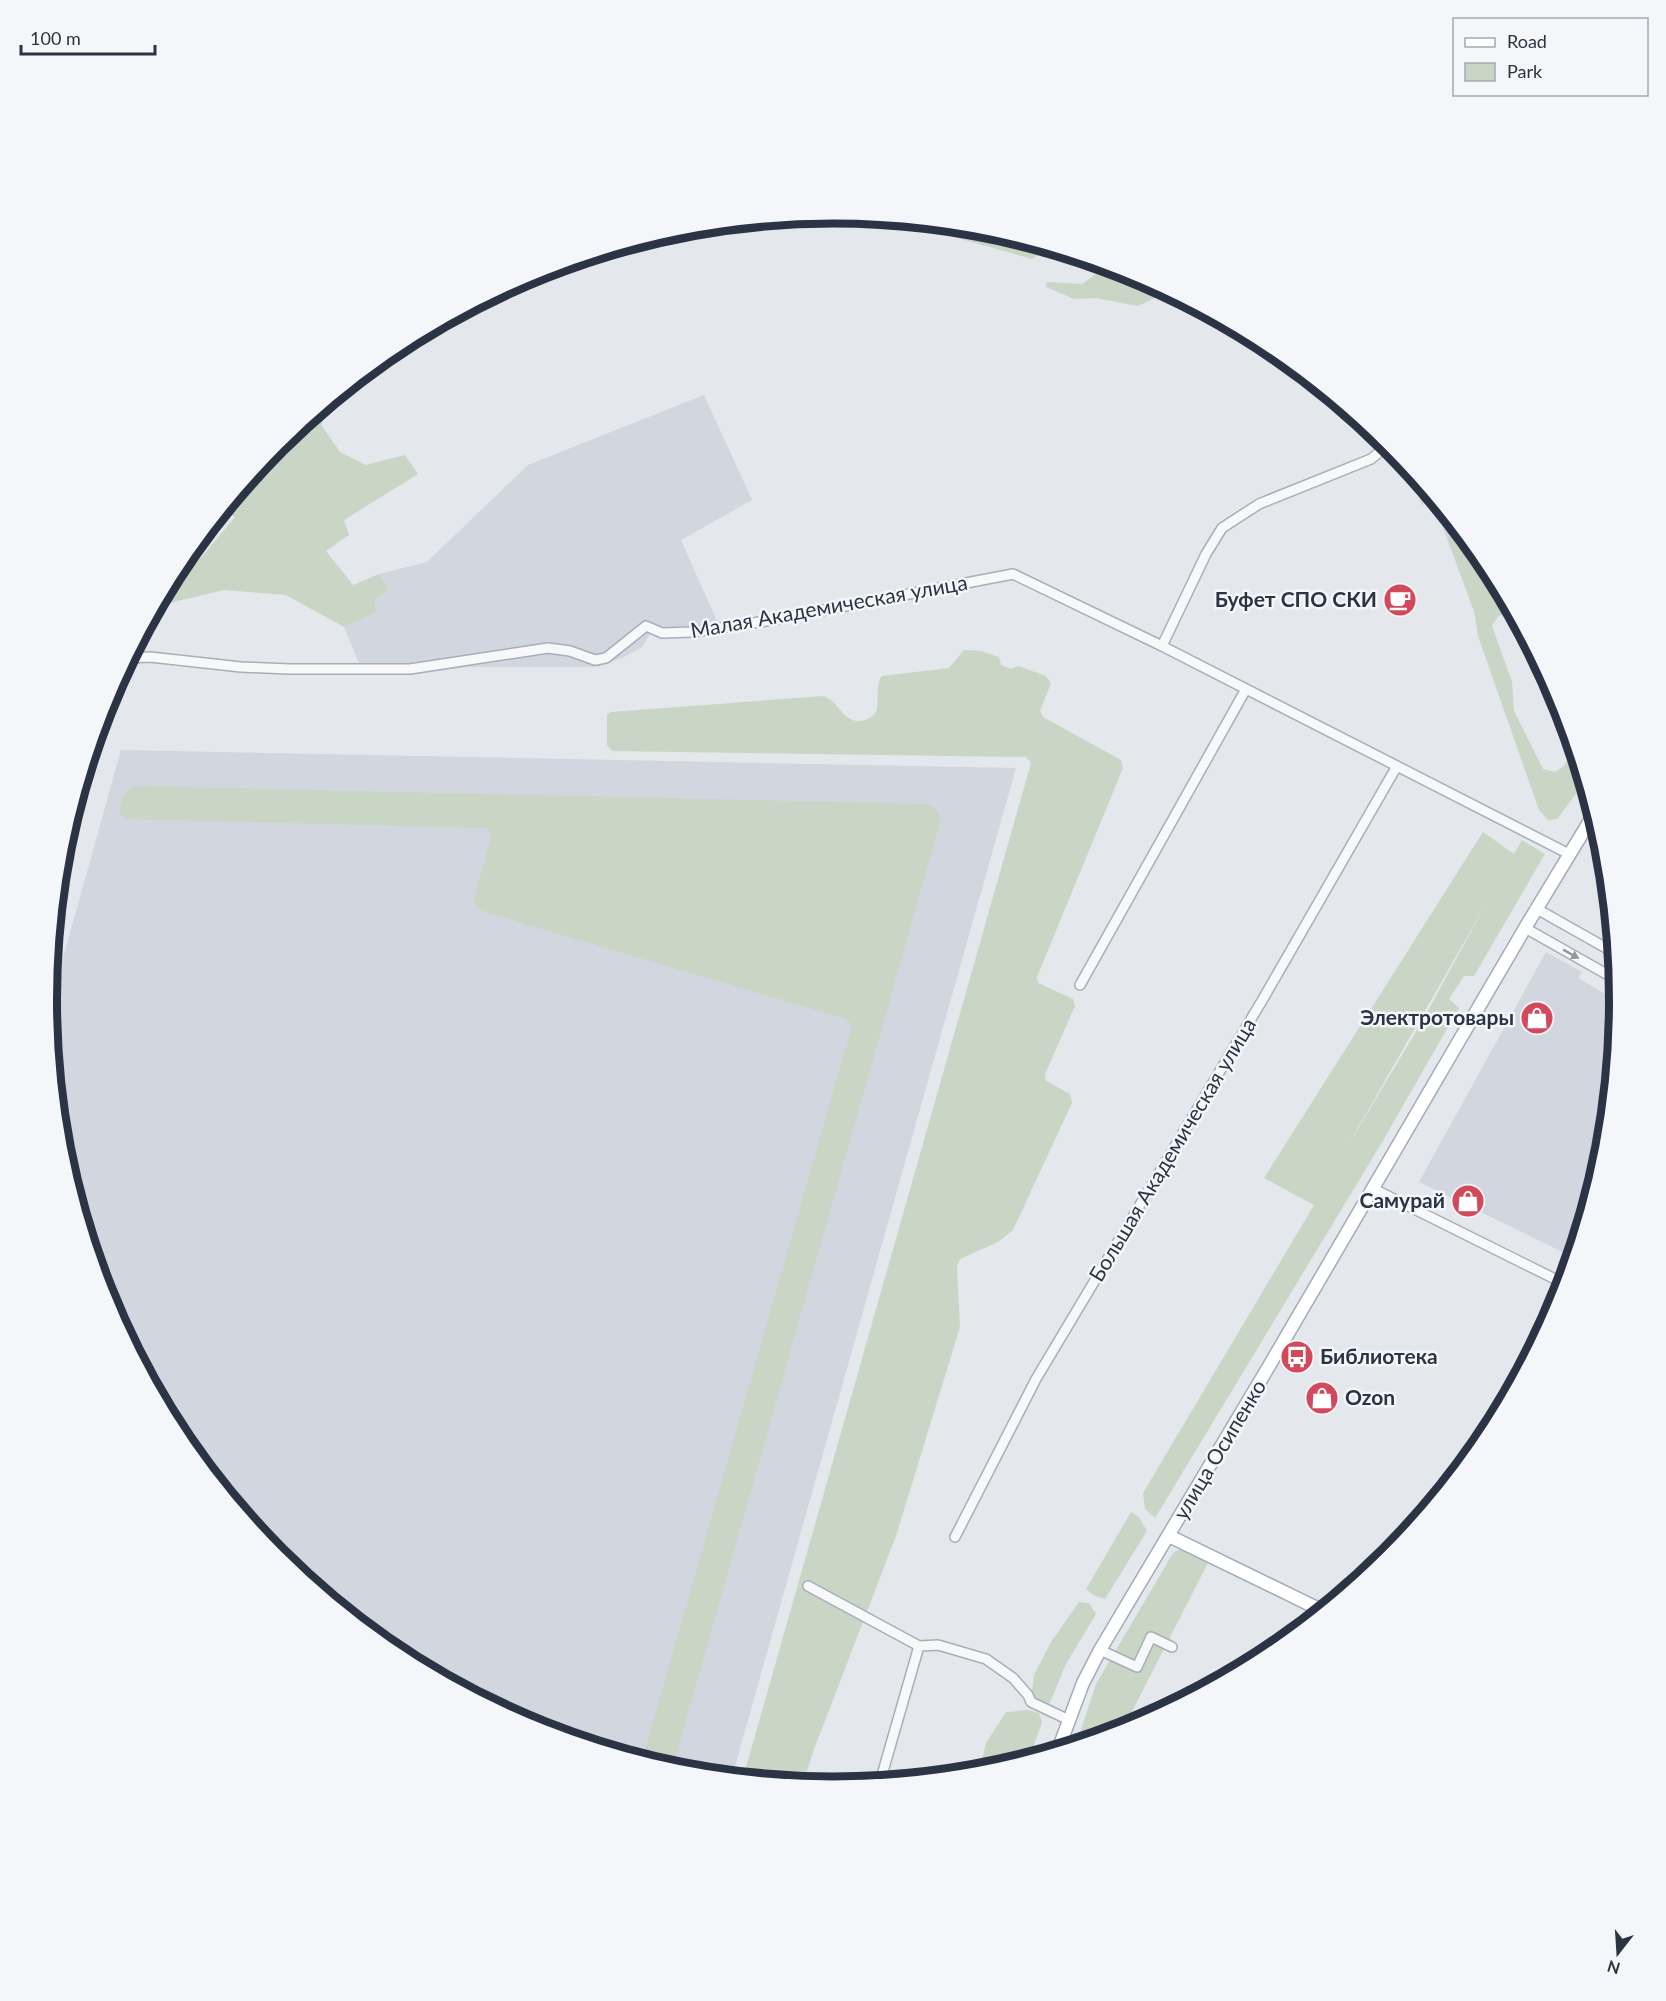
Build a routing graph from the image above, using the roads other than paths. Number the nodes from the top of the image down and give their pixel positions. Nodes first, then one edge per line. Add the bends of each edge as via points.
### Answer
1 (1381, 451) edge
2 (1162, 646) junction
3 (137, 658) edge
4 (1246, 689) junction
5 (1397, 766) junction
6 (1588, 823) edge
7 (1569, 854) junction
8 (1537, 909) junction
9 (1525, 928) junction
10 (1607, 948) edge
11 (1608, 975) edge
12 (1080, 985) dead end
13 (1372, 1188) junction
14 (1557, 1280) edge
15 (1169, 1536) junction
16 (955, 1537) dead end
17 (808, 1586) dead end
18 (1316, 1607) edge
19 (919, 1646) junction
20 (1172, 1647) dead end
21 (1100, 1650) junction
22 (1069, 1720) junction
23 (1061, 1742) edge
24 (882, 1775) edge

1 - 2 street via 1371,459 1259,504 1222,528
2 - 3 street, Малая Академическая улица via 1013,574 692,632 662,633 646,626 606,658 596,660 548,648 410,669 289,669
2 - 4 street
4 - 5 street
4 - 12 street
5 - 7 street
5 - 16 street, Большая Академическая улица via 1036,1379
6 - 7 main road, улица Осипенко
7 - 8 main road, улица Осипенко
8 - 9 main road, улица Осипенко
8 - 10 street
9 -> 11 street
9 - 13 main road, улица Осипенко
13 - 14 street
13 - 15 main road, улица Осипенко
15 - 18 main road
15 - 21 main road, улица Осипенко
17 - 19 street
19 - 22 street via 938,1645 986,1659 1013,1678 1031,1702
19 - 24 street
20 - 21 street via 1150,1637 1137,1667
21 - 22 main road, улица Осипенко
22 - 23 main road, улица Осипенко

